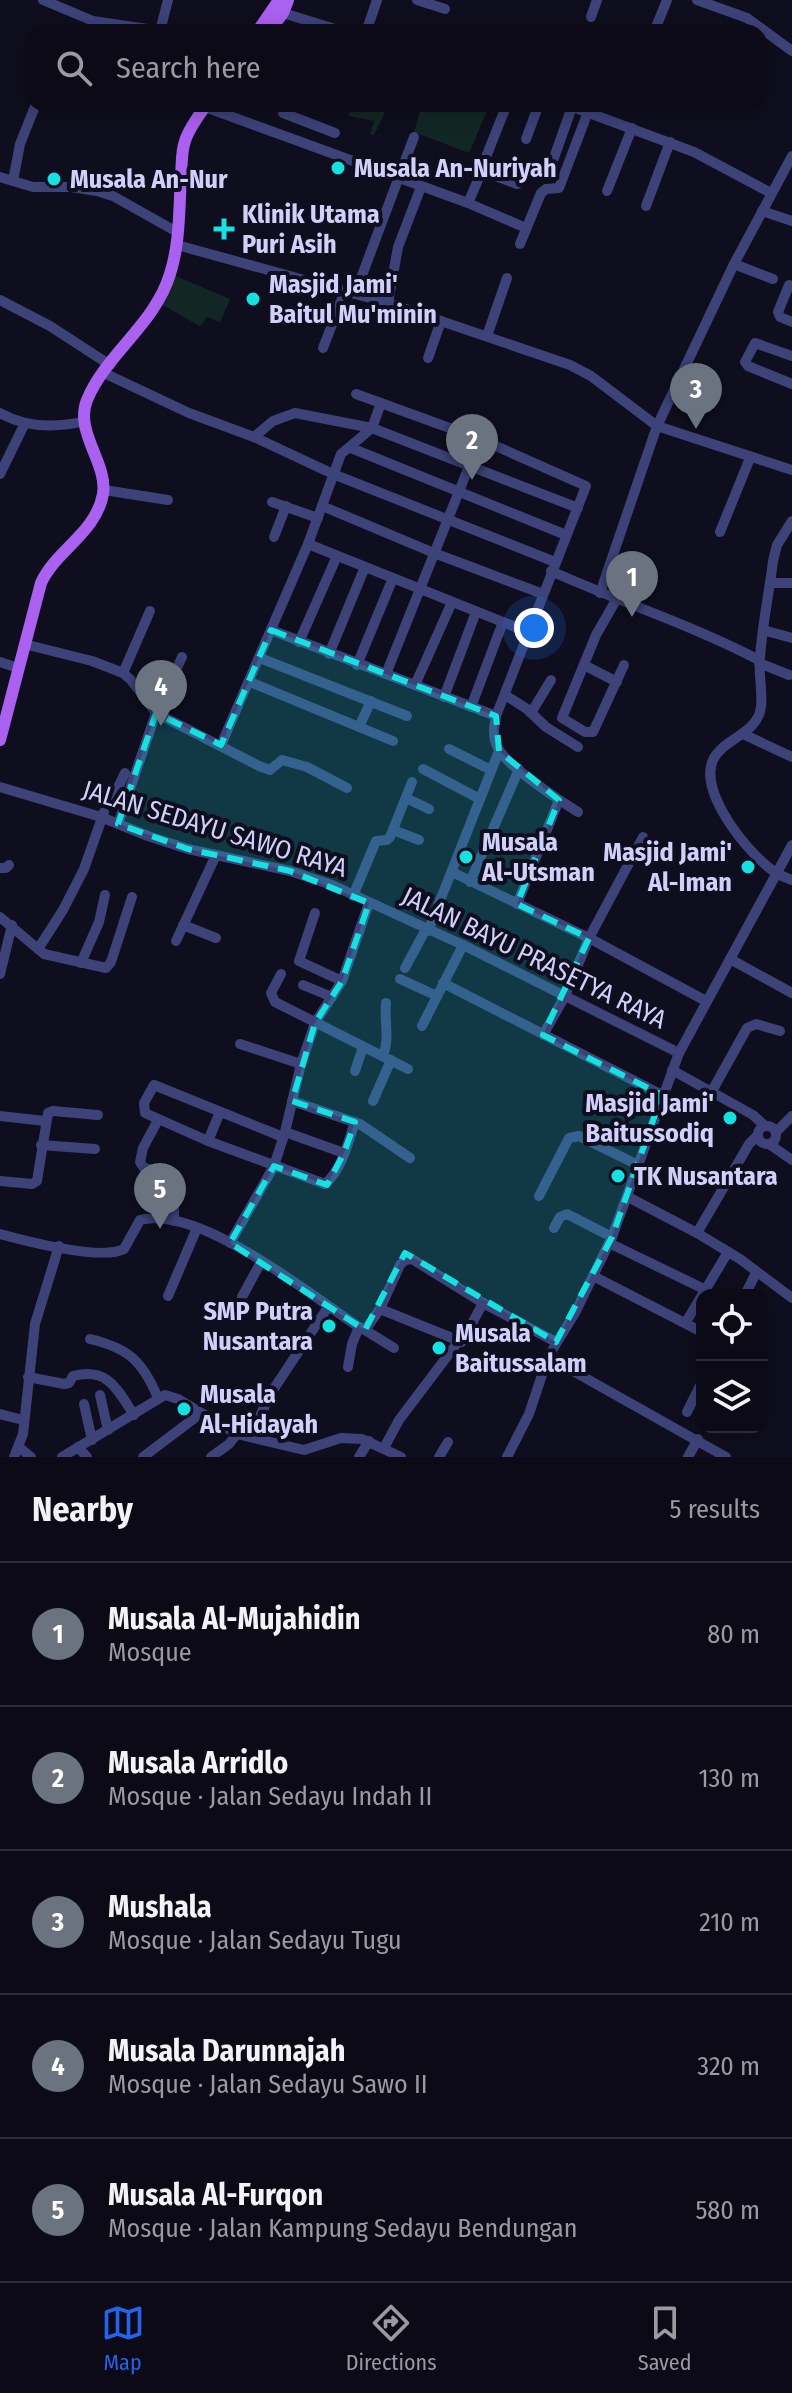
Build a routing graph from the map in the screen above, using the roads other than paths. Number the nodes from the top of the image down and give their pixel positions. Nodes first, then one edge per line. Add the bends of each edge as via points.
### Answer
1 (43, 0) edge
2 (168, 0) edge
3 (377, 0) edge
4 (417, 0) edge
5 (597, 0) edge
6 (667, 0) edge
7 (697, 0) edge
8 (284, 4) edge
9 (445, 9) dead end
10 (591, 17) dead end
11 (89, 24) edge
12 (165, 24) edge
13 (271, 24) edge
14 (328, 24) edge
15 (369, 24) edge
16 (657, 24) edge
17 (755, 24) edge
18 (768, 33) edge
19 (792, 51) edge
20 (33, 112) edge
21 (202, 112) edge
22 (221, 112) edge
23 (504, 112) edge
24 (536, 112) edge
25 (567, 112) edge
26 (588, 112) joint
27 (283, 113) dead end
28 (312, 125) junction
29 (632, 128) junction
30 (335, 133) dead end
31 (414, 137) dead end
32 (526, 139) dead end
33 (670, 142) junction
34 (304, 144) junction
35 (792, 156) edge
36 (486, 157) dead end
37 (550, 169) dead end
38 (0, 177) edge
39 (399, 178) junction
40 (13, 181) junction
41 (517, 184) dead end
42 (421, 187) junction
43 (607, 191) dead end
44 (771, 193) junction
45 (468, 203) junction
46 (646, 206) dead end
47 (762, 211) junction
48 (792, 221) edge
49 (526, 228) junction
50 (177, 238) junction
51 (520, 244) dead end
52 (734, 264) junction
53 (507, 278) dead end
54 (773, 279) dead end
55 (789, 285) dead end
56 (350, 293) junction
57 (388, 303) junction
58 (2, 306) edge
59 (441, 321) junction
60 (792, 322) edge
61 (487, 336) junction
62 (323, 348) dead end
63 (792, 356) edge
64 (428, 358) dead end
65 (107, 369) junction
66 (792, 384) edge
67 (356, 394) dead end
68 (381, 403) junction
69 (1, 417) edge
70 (85, 421) junction
71 (25, 423) junction
72 (657, 426) junction
73 (372, 428) junction
74 (254, 437) junction
75 (480, 439) junction
76 (351, 448) junction
77 (750, 458) junction
78 (468, 466) junction
79 (792, 470) edge
80 (0, 474) edge
81 (333, 474) junction
82 (104, 490) junction
83 (458, 491) junction
84 (168, 500) dead end
85 (272, 502) dead end
86 (286, 506) junction
87 (322, 506) junction
88 (578, 508) junction
89 (318, 518) junction
90 (449, 518) junction
91 (792, 521) edge
92 (720, 532) dead end
93 (566, 535) junction
94 (274, 537) dead end
95 (308, 544) junction
96 (434, 553) junction
97 (337, 556) junction
98 (365, 567) junction
99 (553, 567) junction
100 (393, 578) junction
101 (770, 583) junction
102 (792, 583) edge
103 (420, 590) junction
104 (600, 593) junction
105 (543, 594) junction
106 (616, 600) junction
107 (452, 602) junction
108 (150, 611) dead end
109 (476, 612) junction
110 (503, 622) junction
111 (271, 630) junction
112 (763, 630) junction
113 (528, 632) junction
114 (792, 638) edge
115 (299, 642) junction
116 (24, 644) junction
117 (329, 654) junction
118 (182, 657) dead end
119 (260, 658) junction
120 (759, 661) junction
121 (0, 662) edge
122 (357, 665) junction
123 (584, 665) junction
124 (624, 665) dead end
125 (18, 668) junction
126 (123, 673) junction
127 (386, 674) junction
128 (789, 675) dead end
129 (551, 680) dead end
130 (250, 682) junction
131 (617, 682) junction
132 (415, 685) junction
133 (505, 695) junction
134 (444, 697) junction
135 (371, 701) junction
136 (471, 707) junction
137 (156, 713) junction
138 (531, 713) junction
139 (407, 716) dead end
140 (496, 716) junction
141 (359, 727) junction
142 (743, 734) junction
143 (0, 740) edge
144 (393, 741) dead end
145 (221, 745) junction
146 (578, 747) dead end
147 (449, 749) dead end
148 (499, 751) junction
149 (792, 757) edge
150 (423, 769) dead end
151 (519, 769) junction
152 (491, 770) junction
153 (125, 773) dead end
154 (412, 782) dead end
155 (0, 787) edge
156 (347, 788) dead end
157 (113, 798) dead end
158 (406, 798) junction
159 (478, 798) junction
160 (559, 800) junction
161 (429, 809) dead end
162 (578, 812) dead end
163 (103, 814) junction
164 (118, 824) junction
165 (393, 830) junction
166 (643, 837) dead end
167 (419, 840) dead end
168 (792, 845) edge
169 (216, 855) junction
170 (452, 872) junction
171 (775, 872) junction
172 (792, 880) edge
173 (470, 882) junction
174 (105, 895) dead end
175 (353, 896) junction
176 (132, 897) dead end
177 (369, 903) junction
178 (517, 904) junction
179 (315, 913) dead end
180 (0, 917) edge
181 (12, 925) junction
182 (183, 925) junction
183 (427, 930) junction
184 (216, 938) dead end
185 (589, 938) junction
186 (176, 941) dead end
187 (463, 945) junction
188 (38, 949) junction
189 (730, 959) junction
190 (81, 963) junction
191 (0, 974) edge
192 (281, 974) dead end
193 (342, 981) junction
194 (443, 983) junction
195 (303, 985) dead end
196 (792, 993) edge
197 (437, 996) junction
198 (565, 996) junction
199 (332, 997) junction
200 (706, 1001) junction
201 (386, 1003) dead end
202 (315, 1023) junction
203 (422, 1026) dead end
204 (780, 1031) dead end
205 (543, 1035) junction
206 (240, 1044) dead end
207 (363, 1047) junction
208 (679, 1053) junction
209 (387, 1058) junction
210 (301, 1064) junction
211 (408, 1069) dead end
212 (672, 1070) junction
213 (355, 1071) dead end
214 (712, 1091) junction
215 (662, 1095) junction
216 (292, 1101) junction
217 (373, 1101) dead end
218 (220, 1112) junction
219 (98, 1115) dead end
220 (0, 1116) edge
221 (792, 1116) edge
222 (158, 1120) junction
223 (45, 1121) junction
224 (355, 1122) junction
225 (761, 1130) junction
226 (776, 1132) junction
227 (284, 1134) junction
228 (208, 1141) junction
229 (769, 1144) junction
230 (41, 1145) junction
231 (95, 1149) dead end
232 (344, 1153) junction
233 (410, 1158) dead end
234 (792, 1160) edge
235 (638, 1165) junction
236 (274, 1166) junction
237 (0, 1181) edge
238 (539, 1196) dead end
239 (628, 1197) junction
240 (174, 1221) junction
241 (197, 1228) junction
242 (554, 1228) dead end
243 (697, 1233) junction
244 (0, 1234) edge
245 (610, 1240) junction
246 (230, 1243) junction
247 (59, 1246) junction
248 (728, 1252) junction
249 (261, 1262) junction
250 (756, 1273) junction
251 (593, 1276) junction
252 (704, 1289) joint
253 (748, 1289) edge
254 (168, 1296) dead end
255 (242, 1297) dead end
256 (792, 1298) edge
257 (483, 1303) junction
258 (696, 1304) edge
259 (328, 1307) junction
260 (380, 1309) junction
261 (686, 1322) junction
262 (362, 1328) junction
263 (696, 1328) edge
264 (90, 1339) dead end
265 (458, 1342) junction
266 (556, 1342) junction
267 (394, 1348) dead end
268 (548, 1357) junction
269 (348, 1367) dead end
270 (28, 1377) junction
271 (696, 1394) edge
272 (100, 1395) dead end
273 (158, 1398) junction
274 (84, 1404) dead end
275 (687, 1412) dead end
276 (0, 1414) edge
277 (200, 1414) junction
278 (134, 1415) junction
279 (23, 1420) junction
280 (108, 1430) junction
281 (237, 1434) junction
282 (250, 1437) junction
283 (698, 1439) junction
284 (92, 1440) junction
285 (369, 1441) junction
286 (448, 1442) dead end
287 (78, 1447) junction
288 (284, 1447) junction
289 (384, 1448) junction
290 (17, 1452) edge
291 (31, 1457) edge
292 (62, 1457) edge
293 (87, 1457) edge
294 (143, 1457) edge
295 (211, 1457) edge
296 (277, 1457) edge
297 (359, 1457) edge
298 (401, 1457) edge
299 (439, 1457) edge
300 (507, 1457) edge
301 (688, 1457) edge
302 (726, 1457) edge

1 - 11 street
2 - 12 street
3 - 15 street
4 - 9 street
5 - 10 street
6 - 16 street
7 - 17 street
8 - 13 main road
8 - 14 street
18 - 19 street
20 - 40 street
21 - 50 main road via 185,141
22 - 34 street
23 - 36 street
24 - 32 street
25 - 37 street
26 - 29 street
26 - 49 street via 559,188 541,193
27 - 28 street
28 - 30 street
28 - 34 street
29 - 33 street
29 - 43 street
31 - 39 street
33 - 44 street
33 - 46 street
34 - 39 street
35 - 44 street
38 - 40 street
39 - 42 street
39 - 56 street
40 - 50 street via 113,196
41 - 45 street via 482,171
42 - 45 street
42 - 57 street via 398,247
44 - 47 street
45 - 49 street
47 - 48 street
47 - 52 street
49 - 51 street
50 - 56 street
50 - 65 main road via 164,290
52 - 54 street
52 - 72 street
53 - 61 street
55 - 60 street via 778,312
56 - 57 street
56 - 62 street
57 - 59 street
58 - 65 street via 50,326
59 - 61 street
59 - 64 street
61 - 72 street via 580,370
63 - 66 street via 758,343 751,346 746,365
65 - 70 main road via 88,397
65 - 74 street via 189,413
67 - 68 street
68 - 73 street
68 - 75 street
69 - 71 street
70 - 71 street via 66,426
70 - 82 main road
71 - 80 street
72 - 77 street
72 - 104 street
73 - 74 street via 290,414
73 - 76 street
73 - 78 street
74 - 81 street
75 - 78 street
75 - 88 street via 586,486
76 - 81 street via 341,454
76 - 83 street
77 - 79 street
77 - 92 street
78 - 83 street
78 - 88 street
81 - 87 street
81 - 90 street
82 - 84 street
82 - 116 main road via 94,519 44,576
83 - 90 street
83 - 93 street
85 - 86 street
86 - 89 street
86 - 94 street
87 - 89 street
87 - 96 street
88 - 93 street
89 - 95 street
90 - 96 street
90 - 99 street
91 - 101 street via 777,545
93 - 99 street
95 - 97 street
95 - 111 street
96 - 103 street
96 - 105 street
97 - 98 street
97 - 115 street
98 - 100 street
98 - 117 street
99 - 104 street
99 - 105 street
100 - 103 street
100 - 122 street
101 - 102 street
101 - 112 street
103 - 107 street
103 - 127 street
104 - 106 street
105 - 113 street
106 - 120 street via 710,634
106 - 123 street
107 - 109 street
107 - 132 street
108 - 126 street
109 - 110 street
109 - 134 street
110 - 113 street
110 - 136 street
111 - 115 street
111 - 119 street
112 - 114 street
112 - 120 street
113 - 133 street
115 - 117 street
116 - 125 main road
116 - 126 street
117 - 122 street
118 - 137 street
119 - 130 street
119 - 135 street
120 - 128 street
120 - 142 street via 761,709
121 - 125 street
122 - 127 street
123 - 131 street
123 - 131 street via 562,717 585,732 595,730
124 - 131 street
125 - 143 main road
126 - 137 street
127 - 132 street
129 - 138 street
130 - 141 street
130 - 145 street
132 - 134 street
133 - 138 street
133 - 140 street
134 - 136 street
135 - 139 street
135 - 141 street
136 - 140 street
137 - 145 street
137 - 164 street
138 - 146 street
140 - 148 street
141 - 144 street
142 - 149 street
142 - 171 street via 713,760 714,797 736,831
145 - 156 street via 264,768 272,769 282,760
147 - 152 street
148 - 151 street
148 - 152 street
150 - 159 street
151 - 160 street
151 - 173 street
152 - 159 street
153 - 157 street
154 - 158 street
155 - 163 street, JALAN SEDAYU SAWO RAYA
158 - 161 street
158 - 165 street
159 - 170 street
160 - 162 street
160 - 178 street
163 - 164 street, JALAN SEDAYU SAWO RAYA
163 - 188 street via 84,869
164 - 169 street, JALAN SEDAYU SAWO RAYA
165 - 167 street
165 - 175 street via 387,840 376,841
166 - 185 street
168 - 171 street
169 - 175 street, JALAN SEDAYU SAWO RAYA via 290,871
169 - 182 street
170 - 173 street
170 - 183 street
171 - 172 street
171 - 189 street
173 - 178 street
174 - 190 street
175 - 177 street, JALAN SEDAYU SAWO RAYA
176 - 190 street via 108,967
177 - 183 street, JALAN BAYU PRASETYA RAYA
177 - 193 street
178 - 185 street
179 - 193 street via 299,961
180 - 181 street
181 - 188 street
181 - 191 street
182 - 184 street
182 - 186 street
183 - 187 street, JALAN BAYU PRASETYA RAYA
183 - 197 street via 403,973
185 - 198 street
185 - 200 street
187 - 194 street
187 - 198 street, JALAN BAYU PRASETYA RAYA
188 - 190 street
189 - 196 street
189 - 200 street
192 - 202 street via 273,1000
193 - 199 street
194 - 197 street
194 - 205 street
195 - 199 street
197 - 203 street
198 - 205 street
198 - 208 street, JALAN BAYU PRASETYA RAYA
199 - 202 street
200 - 208 street
201 - 209 street
202 - 207 street
202 - 210 street
204 - 214 street via 756,1024 747,1028
205 - 215 street
206 - 210 street
207 - 209 street
207 - 213 street
208 - 212 street
209 - 211 street
209 - 217 street
210 - 216 street
212 - 214 street
212 - 215 street
214 - 225 street via 753,1115
215 - 235 street
216 - 224 street
216 - 227 street
218 - 222 street via 153,1085 143,1109
218 - 227 street
218 - 228 street
219 - 223 street via 53,1111
220 - 223 street
221 - 226 street
222 - 228 street
222 - 240 street via 140,1162 174,1178
223 - 230 street
224 - 232 street
224 - 233 street
225 - 226 street via 772,1127
225 - 229 street via 762,1143
225 - 243 street
226 - 229 street
227 - 232 street
227 - 236 street
228 - 236 street
229 - 234 street
230 - 231 street
230 - 237 street via 36,1183
232 - 236 street via 327,1183
235 - 238 street via 573,1136
235 - 239 street
236 - 246 street
239 - 243 street
239 - 245 street
240 - 241 street
240 - 247 street via 140,1220 128,1244 116,1252
241 - 246 street
241 - 254 street
242 - 245 street via 567,1214
243 - 248 street
244 - 247 street
245 - 251 street
245 - 252 street
246 - 249 street
247 - 270 street via 35,1324
248 - 250 street
248 - 252 street
249 - 255 street
249 - 259 street
250 - 253 street
250 - 256 street
251 - 261 street
251 - 266 street
257 - 260 street via 408,1259 400,1265
257 - 265 street via 466,1338
257 - 266 street
258 - 261 street
259 - 262 street
259 - 282 street via 271,1393
260 - 262 street
260 - 265 street
261 - 263 street
262 - 267 street
262 - 269 street via 352,1344
264 - 273 street via 120,1348 146,1372
265 - 289 street
266 - 268 street
268 - 283 street
268 - 300 street via 529,1414
270 - 278 street via 64,1384 79,1374 107,1378
270 - 279 street
271 - 275 street
272 - 280 street
273 - 277 street via 173,1396
273 - 278 street
274 - 284 street
276 - 279 street
277 - 281 street
277 - 294 street
278 - 280 street
279 - 290 street
280 - 284 street
281 - 282 street
281 - 295 street
282 - 288 street
283 - 301 street
283 - 302 street
284 - 287 street
285 - 288 street via 344,1437 310,1449
285 - 289 street
285 - 297 street
286 - 299 street
287 - 292 street
287 - 293 street
288 - 296 street
289 - 298 street
290 - 291 street

